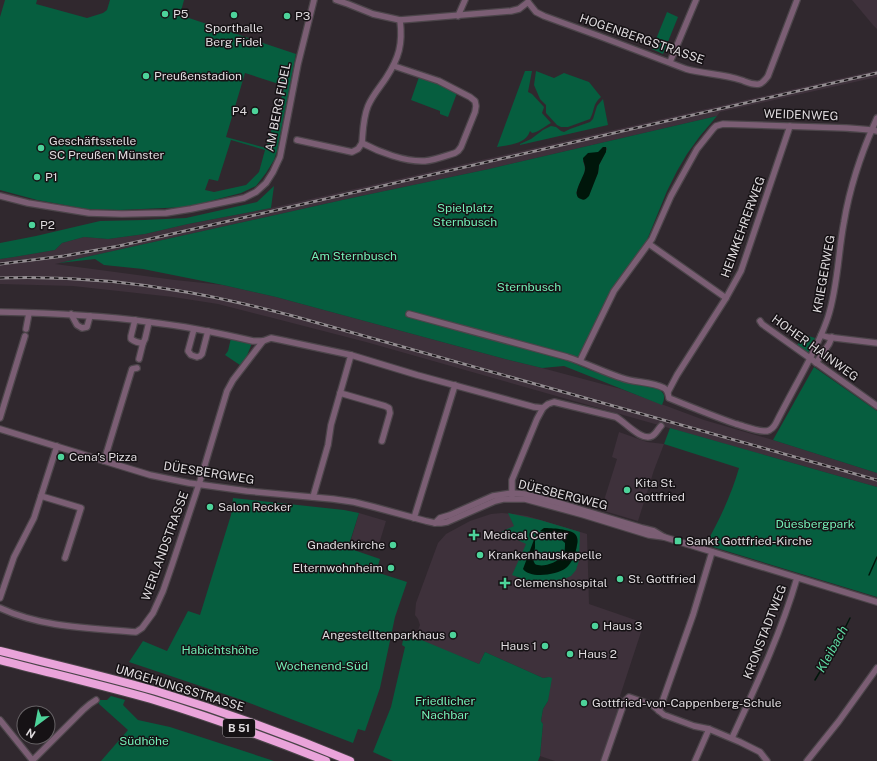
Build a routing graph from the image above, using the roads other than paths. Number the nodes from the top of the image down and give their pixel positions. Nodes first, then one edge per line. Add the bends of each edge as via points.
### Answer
1 (314, 0) edge
2 (339, 0) edge
3 (465, 0) edge
4 (696, 0) edge
5 (797, 0) edge
6 (528, 1) edge
7 (458, 16) junction
8 (400, 20) junction
9 (670, 62) junction
10 (394, 66) junction
11 (877, 118) edge
12 (790, 126) junction
13 (874, 130) edge
14 (297, 140) dead end
15 (362, 143) junction
16 (0, 196) edge
17 (649, 244) junction
18 (726, 298) junction
19 (0, 312) edge
20 (29, 313) junction
21 (71, 314) junction
22 (409, 314) dead end
23 (90, 316) junction
24 (135, 320) junction
25 (150, 322) junction
26 (760, 322) dead end
27 (26, 329) dead end
28 (194, 329) junction
29 (208, 331) junction
30 (821, 335) junction
31 (24, 336) dead end
32 (832, 337) junction
33 (263, 341) junction
34 (143, 343) junction
35 (877, 343) edge
36 (351, 355) junction
37 (810, 358) junction
38 (139, 359) dead end
39 (580, 361) junction
40 (816, 363) junction
41 (137, 368) dead end
42 (454, 385) junction
43 (668, 392) junction
44 (340, 393) junction
45 (877, 406) edge
46 (543, 408) junction
47 (0, 418) edge
48 (660, 426) dead end
49 (0, 429) edge
50 (382, 440) dead end
51 (57, 446) junction
52 (104, 461) junction
53 (199, 484) junction
54 (41, 496) junction
55 (512, 496) junction
56 (313, 497) junction
57 (414, 518) junction
58 (712, 552) junction
59 (65, 558) dead end
60 (797, 578) junction
61 (0, 598) edge
62 (877, 602) edge
63 (0, 608) edge
64 (0, 646) edge
65 (0, 651) edge
66 (25, 657) junction
67 (0, 660) edge
68 (0, 664) edge
69 (23, 666) junction
70 (877, 668) edge
71 (96, 700) dead end
72 (659, 711) junction
73 (0, 720) edge
74 (709, 729) junction
75 (732, 738) junction
76 (766, 760) edge
77 (33, 761) edge
78 (326, 761) edge
79 (350, 761) edge
80 (604, 761) edge
81 (695, 761) edge
82 (807, 761) edge

1 - 16 street, AM BERG FIDEL via 299,59 280,157 266,183 256,192 244,198 191,209 166,213 122,214 89,213
2 - 8 street, HOGENBERGSTRASSE via 373,14
3 - 7 street
4 - 9 street
5 - 9 street, HOGENBERGSTRASSE via 768,76 760,84 698,72
6 - 7 street, HOGENBERGSTRASSE via 519,9 511,11
6 - 9 street, HOGENBERGSTRASSE via 536,12 544,16
7 - 8 street, HOGENBERGSTRASSE
8 - 10 street via 401,41
10 - 15 street via 368,106
10 - 15 street via 439,81 475,101 475,112 464,140 455,154 427,161 386,154
11 - 13 street, KRIEGERWEG
12 - 13 street, WEIDENWEG
12 - 17 street, WEIDENWEG via 716,126 697,149 671,196
12 - 18 street, HEIMKEHRERWEG via 741,271
13 - 30 street, KRIEGERWEG via 852,185 843,222 833,296
14 - 15 street via 352,152
17 - 18 street
17 - 39 street via 614,292
18 - 43 street, HEIMKEHRERWEG
19 - 20 street
20 - 21 street
20 - 27 street
21 - 23 street
21 - 23 street via 76,325 82,328 86,327
22 - 39 street
23 - 24 street
24 - 25 street
24 - 34 street via 131,340
25 - 28 street
25 - 34 street
26 - 37 street, HOHER HAINWEG
28 - 29 street
28 - 29 street via 188,351 197,357 202,354
29 - 33 street
30 - 32 street
30 - 37 street, KRIEGERWEG
31 - 47 street
32 - 35 street
32 - 40 street
33 - 36 street via 271,338
33 - 53 street, WERLANDSTRASSE via 227,391
34 - 38 street
36 - 42 street
36 - 44 street
37 - 40 street, HOHER HAINWEG
37 - 43 street, KRIEGERWEG via 771,430 748,428 708,414 668,398
39 - 43 street via 623,378 657,385
40 - 45 street, HOHER HAINWEG
41 - 52 street via 132,369
42 - 46 street
42 - 57 street
44 - 50 street via 389,408 390,413
44 - 56 street
46 - 48 street via 554,402 616,417 644,437 653,435
46 - 55 street via 512,480
49 - 51 street, DÜESBERGWEG
51 - 52 street, DÜESBERGWEG
51 - 54 street
52 - 53 street, DÜESBERGWEG
53 - 56 street, DÜESBERGWEG
53 - 63 street, WERLANDSTRASSE via 163,591 153,613 136,632 51,624
54 - 59 street via 81,508
54 - 61 street via 34,518 14,557
55 - 57 street, DÜESBERGWEG via 493,496 435,522
55 - 58 street, DÜESBERGWEG via 524,494 559,503 654,531 664,537
56 - 57 street, DÜESBERGWEG via 368,505
58 - 60 street, DÜESBERGWEG
58 - 72 street
60 - 62 street, DÜESBERGWEG
60 - 75 street, KRONSTADTWEG via 768,660
64 - 66 highway
65 - 66 highway, UMGEHUNGSSTRASSE / B 51
66 - 79 highway, UMGEHUNGSSTRASSE / B 51 via 189,702 275,731
67 - 69 highway, UMGEHUNGSSTRASSE / B 51
68 - 69 highway
69 - 78 highway, UMGEHUNGSSTRASSE / B 51 via 178,708 251,732
70 - 82 street
71 - 77 street
72 - 74 street via 694,726
72 - 80 street via 652,705 628,698
73 - 77 street
74 - 75 street
74 - 81 street
75 - 76 street via 758,751

